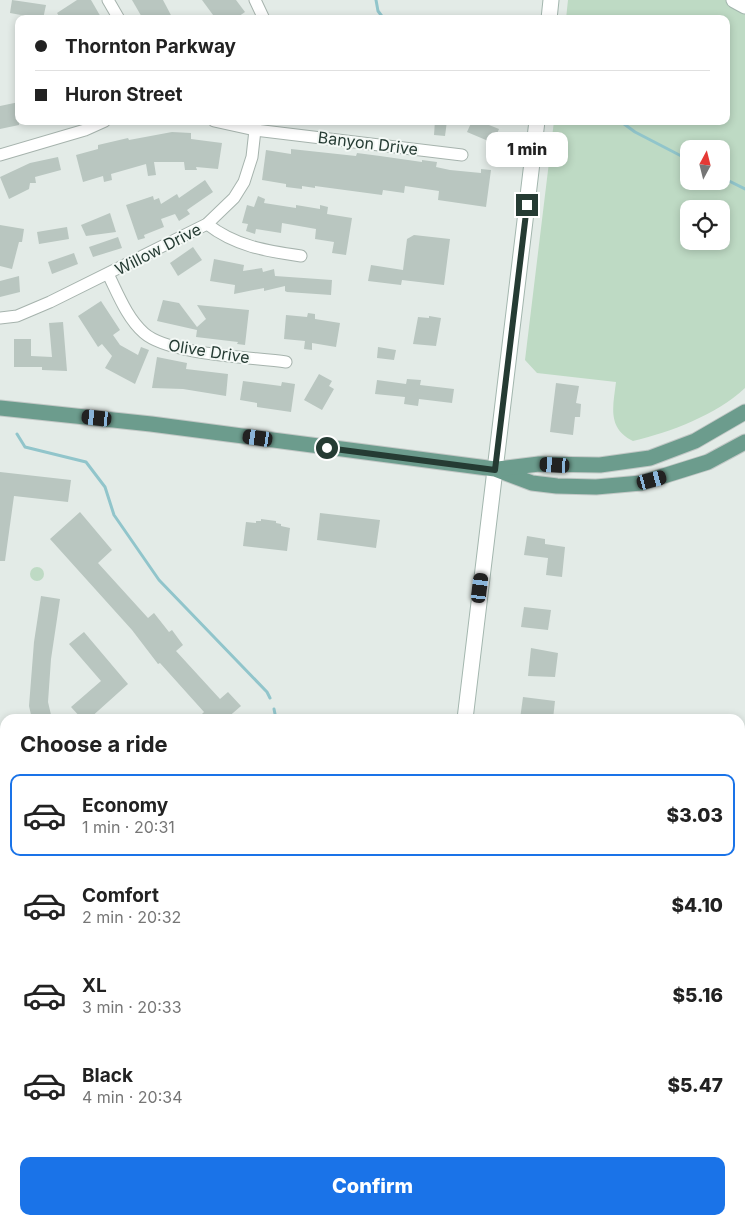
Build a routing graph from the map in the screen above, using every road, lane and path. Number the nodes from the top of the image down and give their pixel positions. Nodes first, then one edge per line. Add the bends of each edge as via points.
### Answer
1 (108, 0) edge
2 (255, 0) edge
3 (551, 0) edge
4 (734, 0) edge
5 (745, 6) edge
6 (117, 15) edge
7 (262, 15) edge
8 (549, 15) edge
9 (96, 125) edge
10 (255, 125) edge
11 (537, 125) edge
12 (0, 155) edge
13 (462, 155) dead end
14 (207, 224) junction
15 (301, 256) dead end
16 (108, 274) junction
17 (0, 318) edge
18 (286, 362) dead end
19 (0, 408) edge
20 (745, 412) edge
21 (745, 442) edge
22 (495, 470) junction
23 (466, 714) edge

1 - 6 street
2 - 7 street
3 - 8 main road
4 - 5 main road
9 - 12 street
10 - 13 street, Banyon Drive
10 - 14 street, Willow Drive via 252,157 244,182 234,198
11 - 22 main road
14 - 15 street via 236,243
14 - 16 street, Willow Drive
16 - 17 street, Willow Drive via 29,312
16 - 18 street, Olive Drive via 132,318 151,339 184,349
19 - 22 main road via 151,424
20 - 22 main road via 695,441 650,458 600,464 539,464
21 - 22 main road via 708,462 641,483 557,486 532,483
22 - 23 main road

